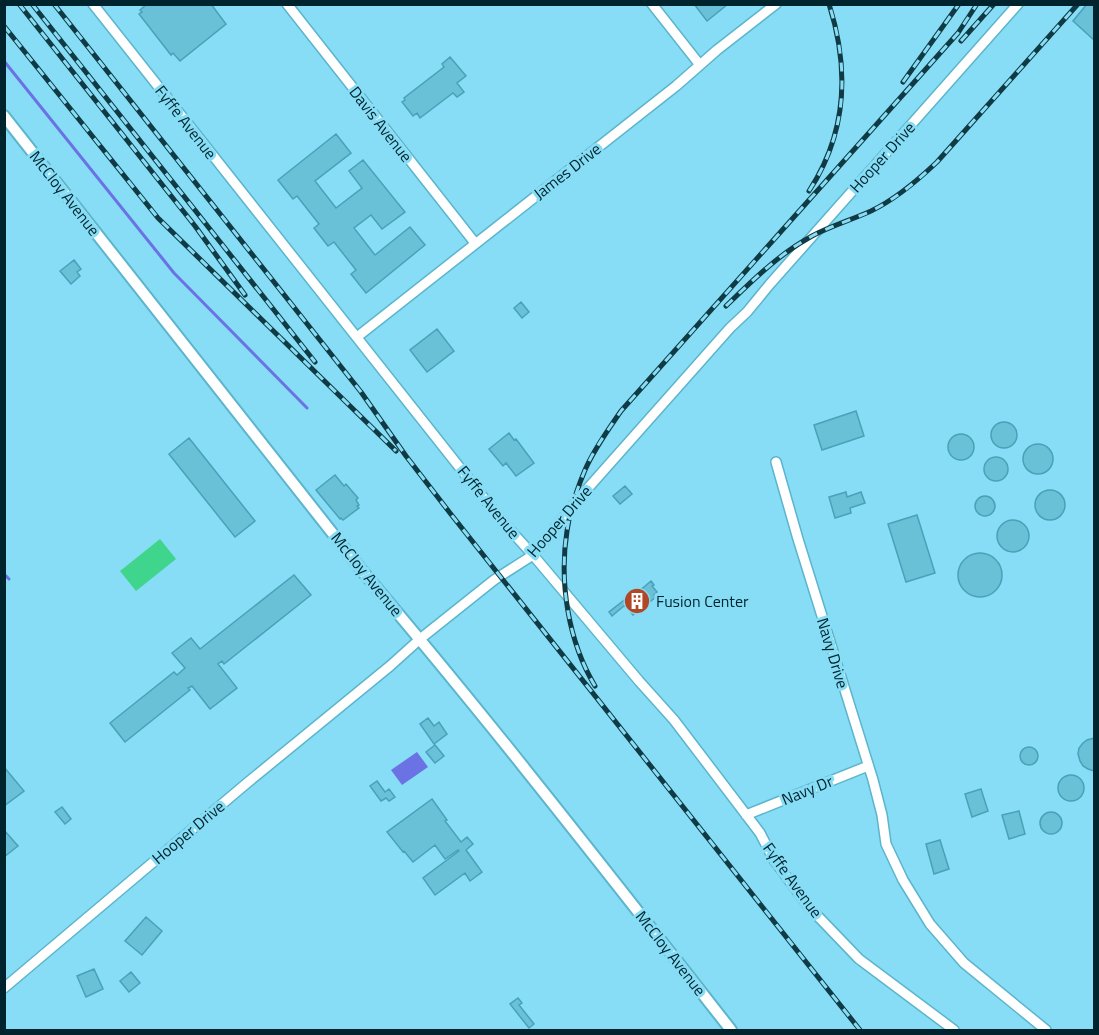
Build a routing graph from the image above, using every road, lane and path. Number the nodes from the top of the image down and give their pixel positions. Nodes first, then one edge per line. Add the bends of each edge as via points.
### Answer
1 (93, 4) edge
2 (287, 4) edge
3 (652, 4) edge
4 (776, 4) edge
5 (1018, 4) edge
6 (700, 65) junction
7 (4, 116) edge
8 (475, 243) junction
9 (357, 337) junction
10 (776, 462) dead end
11 (533, 555) junction
12 (420, 639) junction
13 (868, 766) junction
14 (746, 815) junction
15 (4, 988) edge
16 (731, 1030) edge
17 (954, 1030) edge
18 (1046, 1030) edge

1 - 9 street, Fyffe Avenue
2 - 8 street, Davis Avenue
3 - 6 street
4 - 6 street, James Drive
5 - 11 street, Hooper Drive
6 - 8 street, James Drive
7 - 12 street, McCloy Avenue
8 - 9 street, James Drive
9 - 11 street, Fyffe Avenue
10 - 13 street, Navy Drive
11 - 12 street, Hooper Drive via 494,580
11 - 14 street, Fyffe Avenue via 674,720
12 - 15 street, Hooper Drive
12 - 16 street, McCloy Avenue
13 - 14 street, Navy Dr
13 - 18 street, Navy Drive via 886,844 930,924 964,963
14 - 17 street, Fyffe Avenue via 809,907 859,959

